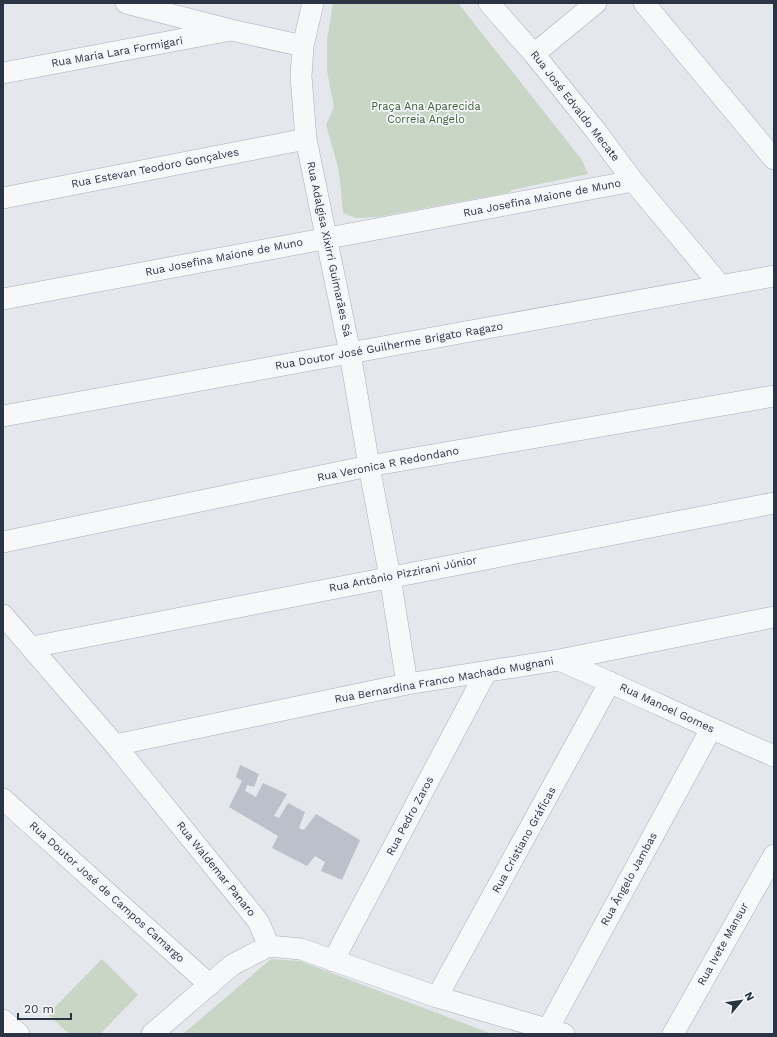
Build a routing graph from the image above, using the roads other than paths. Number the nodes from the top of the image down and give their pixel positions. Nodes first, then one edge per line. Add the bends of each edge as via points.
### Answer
1 (126, 3) edge
2 (313, 3) edge
3 (489, 3) edge
4 (596, 3) edge
5 (644, 3) edge
6 (231, 30) junction
7 (302, 46) junction
8 (534, 54) junction
9 (3, 73) edge
10 (306, 139) junction
11 (774, 159) edge
12 (633, 181) junction
13 (3, 198) edge
14 (326, 238) junction
15 (774, 276) edge
16 (720, 285) junction
17 (3, 299) edge
18 (350, 353) junction
19 (774, 396) edge
20 (3, 416) edge
21 (369, 466) junction
22 (774, 503) edge
23 (3, 542) edge
24 (390, 576) junction
25 (3, 616) edge
26 (774, 617) edge
27 (32, 647) junction
28 (559, 660) junction
29 (486, 672) junction
30 (610, 682) junction
31 (407, 684) junction
32 (711, 729) junction
33 (115, 745) junction
34 (774, 756) edge
35 (3, 799) edge
36 (774, 855) edge
37 (269, 946) junction
38 (333, 961) junction
39 (210, 984) junction
40 (437, 998) junction
41 (3, 1020) edge
42 (556, 1032) edge
43 (19, 1034) edge
44 (152, 1034) edge
45 (673, 1034) edge

1 - 6 street
2 - 7 street, Rua Adalgisa Xixirri Guimarães Sá
3 - 8 street, Rua José Edvaldo Mecate
4 - 8 street
5 - 11 street
6 - 7 street
6 - 9 street, Rua Maria Lara Formigari
7 - 10 street, Rua Adalgisa Xixirri Guimarães Sá via 301,76
8 - 12 street, Rua José Edvaldo Mecate
10 - 13 street, Rua Estevan Teodoro Gonçalves
10 - 14 street, Rua Adalgisa Xixirri Guimarães Sá
12 - 14 street, Rua Josefina Maione de Muno
12 - 16 street, Rua José Edvaldo Mecate
14 - 17 street, Rua Josefina Maione de Muno
14 - 18 street, Rua Adalgisa Xixirri Guimarães Sá
15 - 16 street, Rua Doutor José Guilherme Brigato Ragazo
16 - 18 street, Rua Doutor José Guilherme Brigato Ragazo
18 - 20 street, Rua Doutor José Guilherme Brigato Ragazo
18 - 21 street, Rua Adalgisa Xixirri Guimarães Sá
19 - 21 street, Rua Veronica R Redondano
21 - 23 street, Rua Veronica R Redondano
21 - 24 street, Rua Adalgisa Xixirri Guimarães Sá
22 - 24 street, Rua Antônio Pizzirani Júnior
24 - 27 street, Rua Antônio Pizzirani Júnior
24 - 31 street, Rua Adalgisa Xixirri Guimarães Sá
25 - 27 street, Rua Waldemar Panaro
26 - 28 street, Rua Bernardina Franco Machado Mugnani
27 - 33 street, Rua Waldemar Panaro
28 - 29 street, Rua Bernardina Franco Machado Mugnani
28 - 30 street, Rua Manoel Gomes
29 - 31 street, Rua Bernardina Franco Machado Mugnani
29 - 38 street, Rua Pedro Zaros
30 - 32 street, Rua Manoel Gomes
30 - 40 street, Rua Cristiano Gráficas
31 - 33 street, Rua Bernardina Franco Machado Mugnani
32 - 34 street, Rua Manoel Gomes
32 - 42 street, Rua Ângelo Jambas
33 - 37 street, Rua Waldemar Panaro via 258,921
35 - 39 street, Rua Doutor José de Campos Camargo
36 - 45 street, Rua Ivete Mansur
37 - 38 street via 301,949
37 - 39 street via 232,965
38 - 40 street
39 - 44 street
40 - 42 street
41 - 43 street

